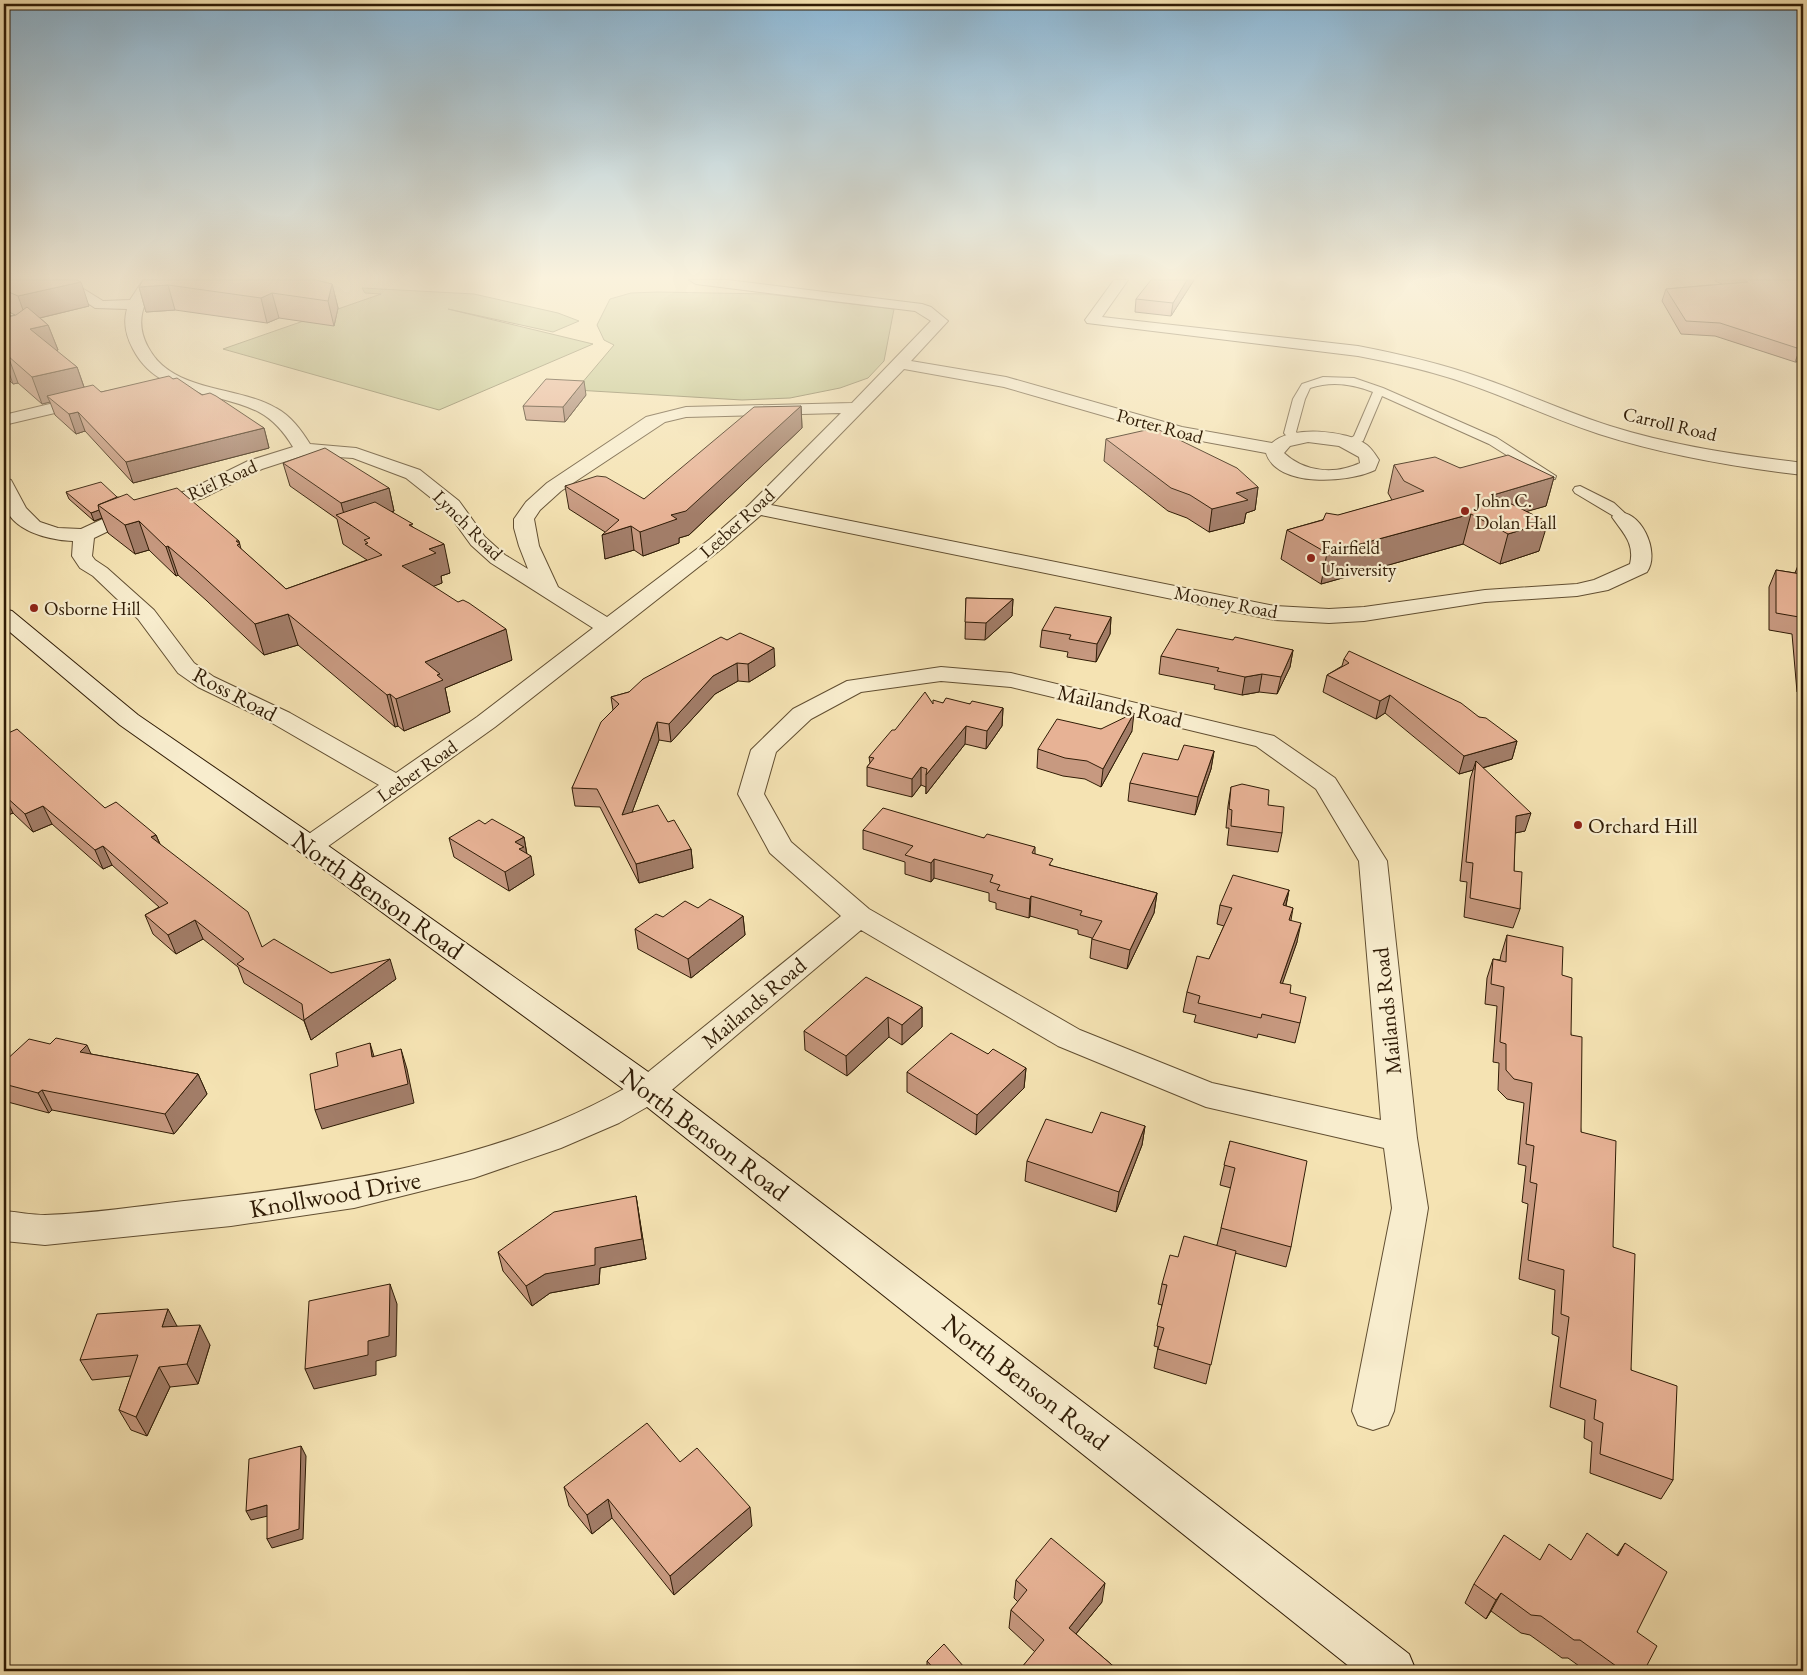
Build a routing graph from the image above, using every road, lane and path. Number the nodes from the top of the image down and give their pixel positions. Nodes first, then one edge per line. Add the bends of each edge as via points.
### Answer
1 (145, 358) edge
2 (905, 358) edge
3 (1399, 358) edge
4 (900, 364) junction
5 (171, 380) junction
6 (152, 384) edge
7 (1379, 390) junction
8 (106, 396) edge
9 (854, 408) junction
10 (4, 420) edge
11 (1296, 439) junction
12 (1348, 443) junction
13 (1276, 448) junction
14 (304, 450) junction
15 (1803, 470) edge
16 (1550, 476) edge
17 (4, 484) edge
18 (1580, 490) dead end
19 (757, 508) junction
20 (1622, 517) joint
21 (84, 535) junction
22 (548, 589) junction
23 (4, 616) edge
24 (606, 627) junction
25 (398, 784) junction
26 (310, 846) junction
27 (859, 916) junction
28 (649, 1090) junction
29 (1400, 1138) junction
30 (4, 1226) edge
31 (1373, 1411) dead end
32 (1392, 1671) edge

1 - 5 street
2 - 4 street, Leeber Road
3 - 15 street, Carroll Road via 1490,386 1621,436 1683,452
4 - 9 street, Leeber Road
4 - 13 street, Porter Road via 1006,382 1180,432 1230,443
5 - 6 street
5 - 14 street via 256,404 289,424
7 - 11 lane via 1354,381 1332,379 1306,386 1299,398 1290,433
7 - 12 lane via 1359,438
7 - 16 lane via 1493,441
8 - 10 street
9 - 19 street, Leeber Road
9 - 22 street, Lynch Road via 686,412 652,421 554,487 524,519 527,544
11 - 12 street via 1322,438
11 - 13 street
12 - 13 street via 1367,454 1368,466 1361,471 1334,475 1289,467 1275,454
14 - 21 street, Riel Road via 255,464 196,494
14 - 22 street, Lynch Road via 356,453 414,474 452,505 478,541 498,559
17 - 21 street via 18,512 33,526 56,534
18 - 20 lane
19 - 20 street, Mooney Road via 1276,612 1329,616 1600,585 1640,568 1644,555 1642,545
19 - 24 street, Leeber Road via 717,543
21 - 25 street, Ross Road via 82,556 87,564 146,615 186,668 206,682 281,718
22 - 24 street, Lynch Road
23 - 26 street, North Benson Road via 129,720
24 - 25 street, Leeber Road via 486,722
25 - 26 street, Leeber Road
26 - 28 street, North Benson Road
27 - 28 street, Mailands Road
27 - 29 street, Mailands Road via 1068,1038 1206,1094
27 - 29 street, Mailands Road via 780,847 751,794 764,750 802,714 855,686 941,674 1010,680 1266,741 1326,784 1373,861
28 - 30 street, Knollwood Drive via 625,1106 582,1126 485,1163 407,1183 319,1201 197,1216 45,1230
28 - 32 street, North Benson Road
29 - 31 street, Mailands Road via 1410,1208

